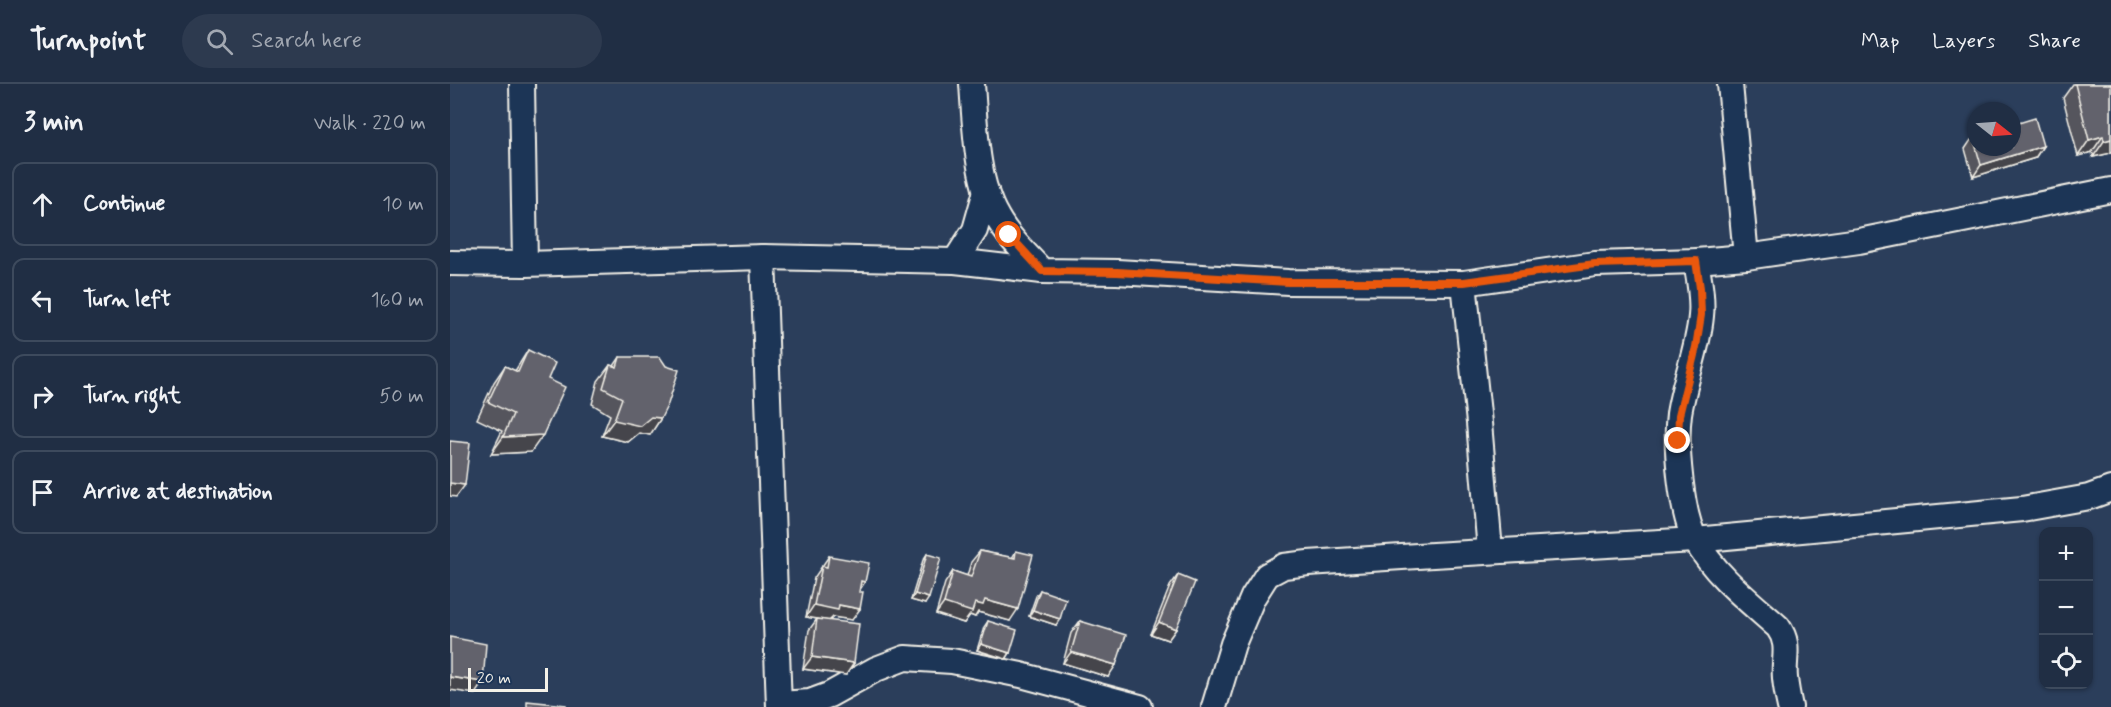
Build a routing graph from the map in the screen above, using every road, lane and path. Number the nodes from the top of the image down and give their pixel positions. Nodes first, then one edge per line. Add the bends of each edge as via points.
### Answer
1 (522, 84) edge
2 (972, 84) edge
3 (1730, 84) edge
4 (2111, 190) edge
5 (986, 191) junction
6 (1746, 256) junction
7 (763, 258) junction
8 (955, 261) junction
9 (1696, 261) junction
10 (450, 263) edge
11 (525, 264) junction
12 (1042, 271) junction
13 (1464, 282) junction
14 (2111, 489) edge
15 (1695, 540) junction
16 (1490, 551) junction
17 (779, 706) edge
18 (1140, 707) edge
19 (1214, 707) edge
20 (1790, 707) edge

1 - 11 street
2 - 5 street via 976,139
3 - 6 street
4 - 6 street via 1859,241
5 - 8 street via 975,230
5 - 12 street via 1009,235
6 - 9 street
7 - 8 street
7 - 11 street
7 - 17 street
8 - 12 street
9 - 13 street via 1595,264
9 - 15 street via 1701,315 1679,415 1678,441 1679,472
10 - 11 street
12 - 13 street via 1288,282
13 - 16 street
14 - 15 street via 2022,509
15 - 16 street
15 - 20 street via 1724,577 1783,635
16 - 19 street via 1308,563 1284,566 1267,575 1233,644
17 - 18 street via 829,695 904,658 952,661 1021,675

